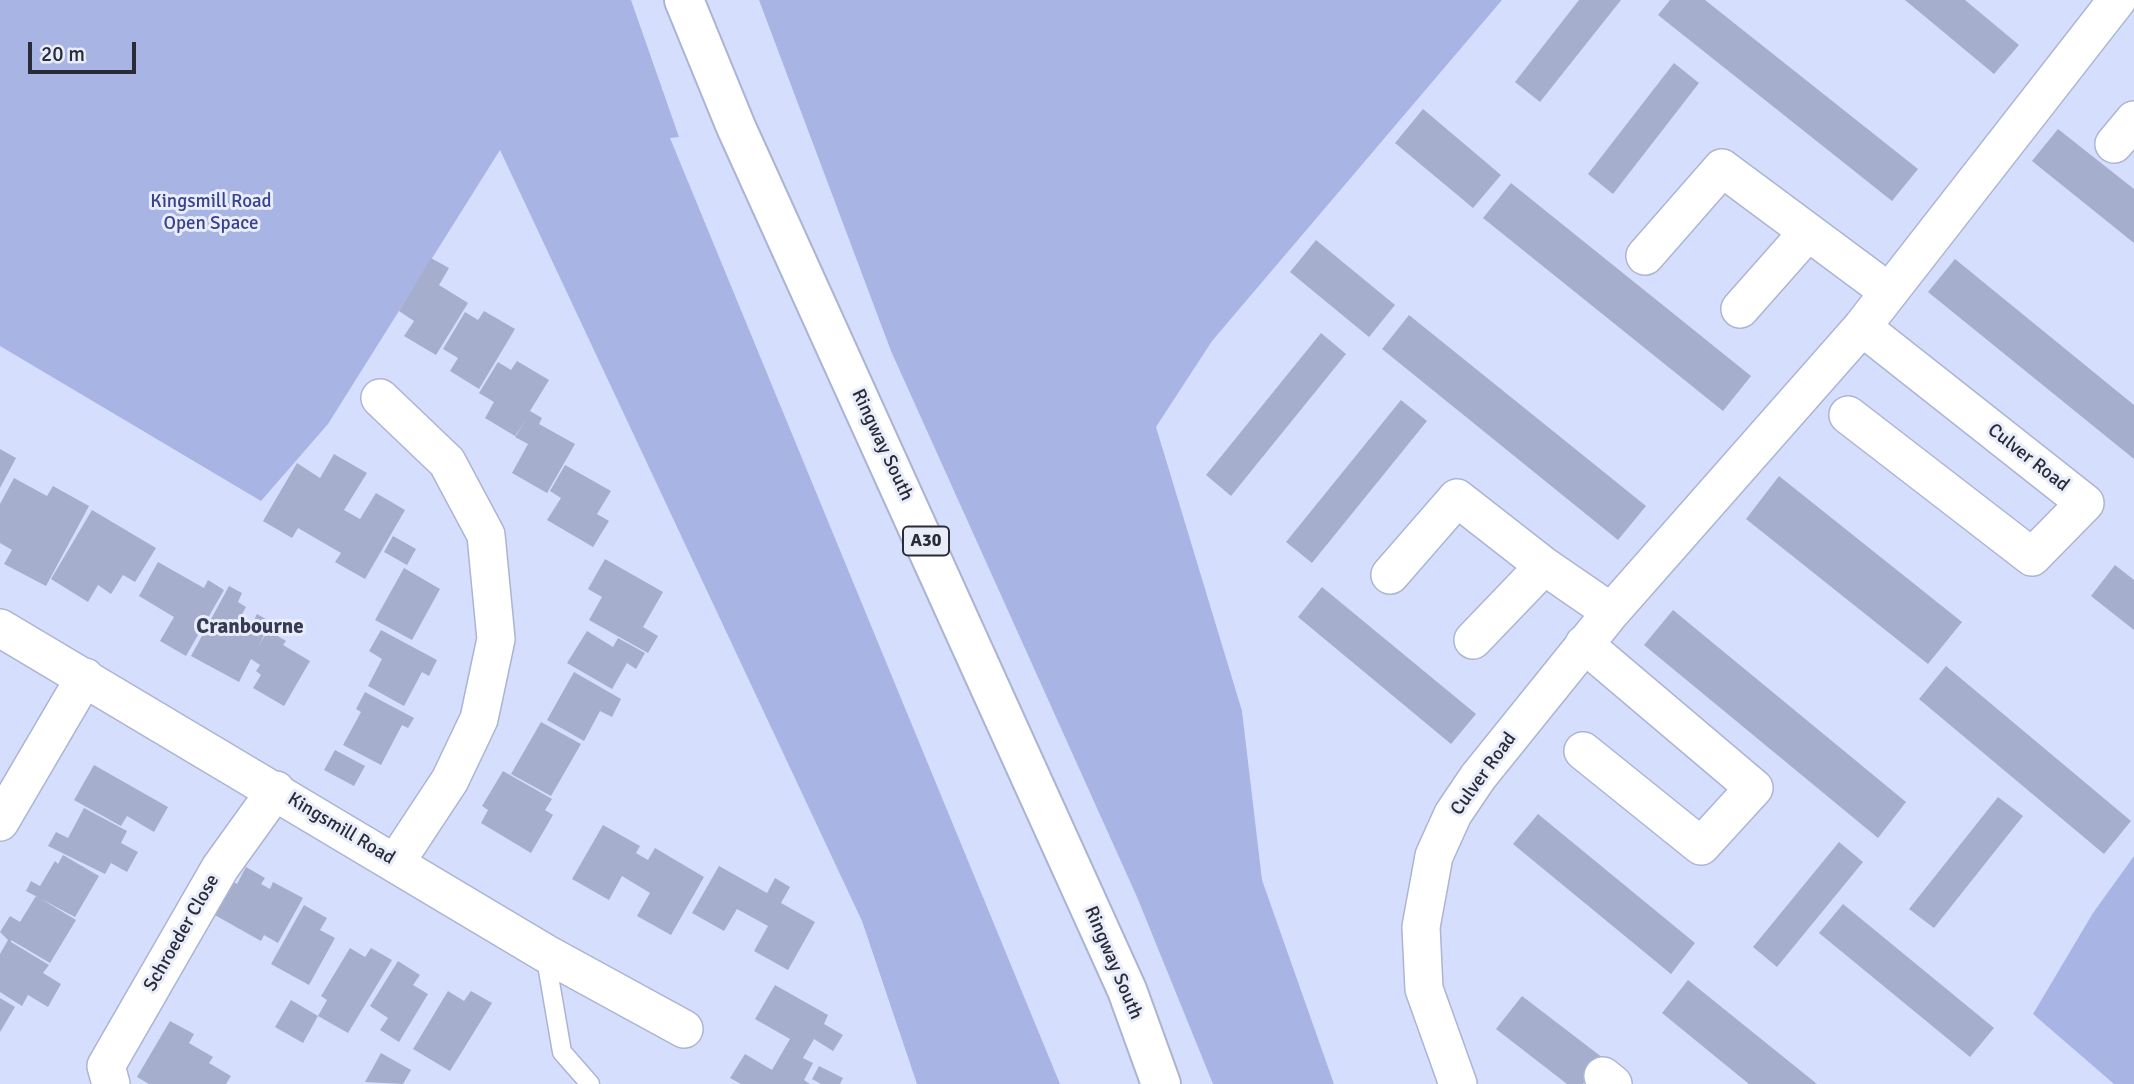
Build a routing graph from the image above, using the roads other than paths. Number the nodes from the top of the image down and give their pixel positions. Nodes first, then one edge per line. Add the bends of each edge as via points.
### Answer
1 (684, 0) edge
2 (2117, 0) edge
3 (1808, 232) junction
4 (1645, 256) dead end
5 (1889, 292) junction
6 (1740, 309) dead end
7 (1862, 327) junction
8 (380, 398) dead end
9 (1848, 415) dead end
10 (1544, 566) junction
11 (1390, 575) dead end
12 (1611, 612) junction
13 (0, 628) edge
14 (1473, 640) dead end
15 (1584, 645) junction
16 (85, 677) junction
17 (1583, 751) dead end
18 (275, 790) junction
19 (0, 822) edge
20 (396, 862) junction
21 (545, 953) junction
22 (684, 1029) dead end
23 (111, 1084) edge
24 (590, 1084) edge
25 (1161, 1084) edge
26 (1458, 1084) edge

1 - 25 main road, Ringway South / A30 via 736,127 1127,990
2 - 5 street, Culver Road
3 - 4 street via 1722,168
3 - 5 street
3 - 6 street
5 - 7 street, Culver Road
7 - 9 street, Culver Road via 2085,503 2032,557
7 - 12 street, Culver Road
8 - 20 street via 447,462 486,534 496,639 479,719 450,780
10 - 11 street via 1457,498
10 - 12 street
10 - 14 street
12 - 15 street, Culver Road
13 - 16 street, Kingsmill Road
15 - 17 street via 1754,788 1701,846
15 - 26 street, Culver Road via 1478,777 1453,814 1434,856 1422,927 1424,989
16 - 18 street, Kingsmill Road
16 - 19 street
18 - 20 street, Kingsmill Road
18 - 23 street, Schroeder Close via 220,868 106,1066
20 - 21 street, Kingsmill Road
21 - 22 street, Kingsmill Road
21 - 24 lane via 562,1052

